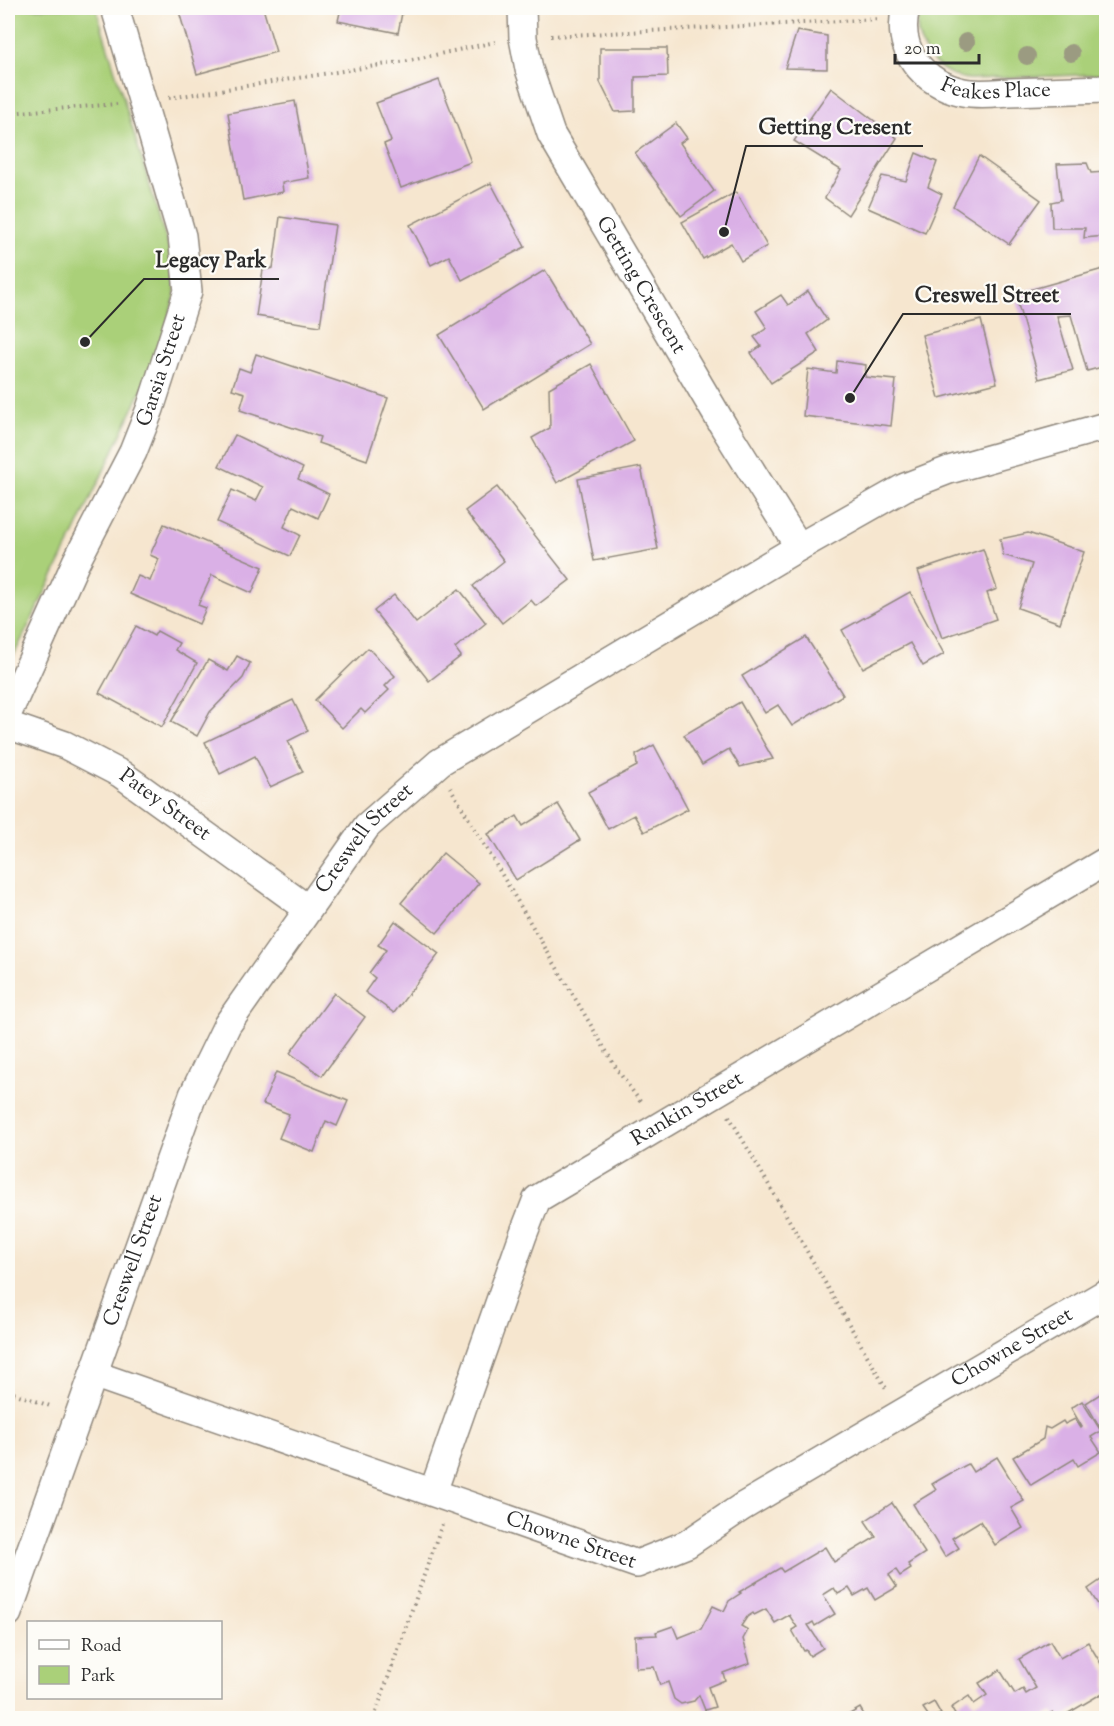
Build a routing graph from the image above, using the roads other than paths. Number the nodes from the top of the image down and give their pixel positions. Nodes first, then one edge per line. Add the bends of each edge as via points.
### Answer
1 (115, 8) edge
2 (522, 8) edge
3 (904, 12) edge
4 (1107, 89) edge
5 (1107, 426) edge
6 (799, 547) junction
7 (8, 713) edge
8 (8, 725) edge
9 (1107, 861) edge
10 (308, 909) junction
11 (1107, 1293) edge
12 (93, 1374) junction
13 (442, 1495) junction
14 (8, 1613) edge

1 - 7 street, Garsia Street via 182,236 188,291 133,452 75,562
2 - 6 street, Getting Crescent via 529,69 551,134
3 - 4 street, Feakes Place via 904,41 912,58 935,80 956,90 974,93
5 - 6 street, Creswell Street via 920,480
6 - 10 street, Creswell Street via 437,765 367,826
8 - 10 street, Patey Street via 66,745 121,774
9 - 13 street, Rankin Street via 537,1199
10 - 12 street, Creswell Street via 227,1025 193,1095
11 - 13 street, Chowne Street via 742,1507 687,1544 638,1564
12 - 13 street, Chowne Street
12 - 14 street, Creswell Street

